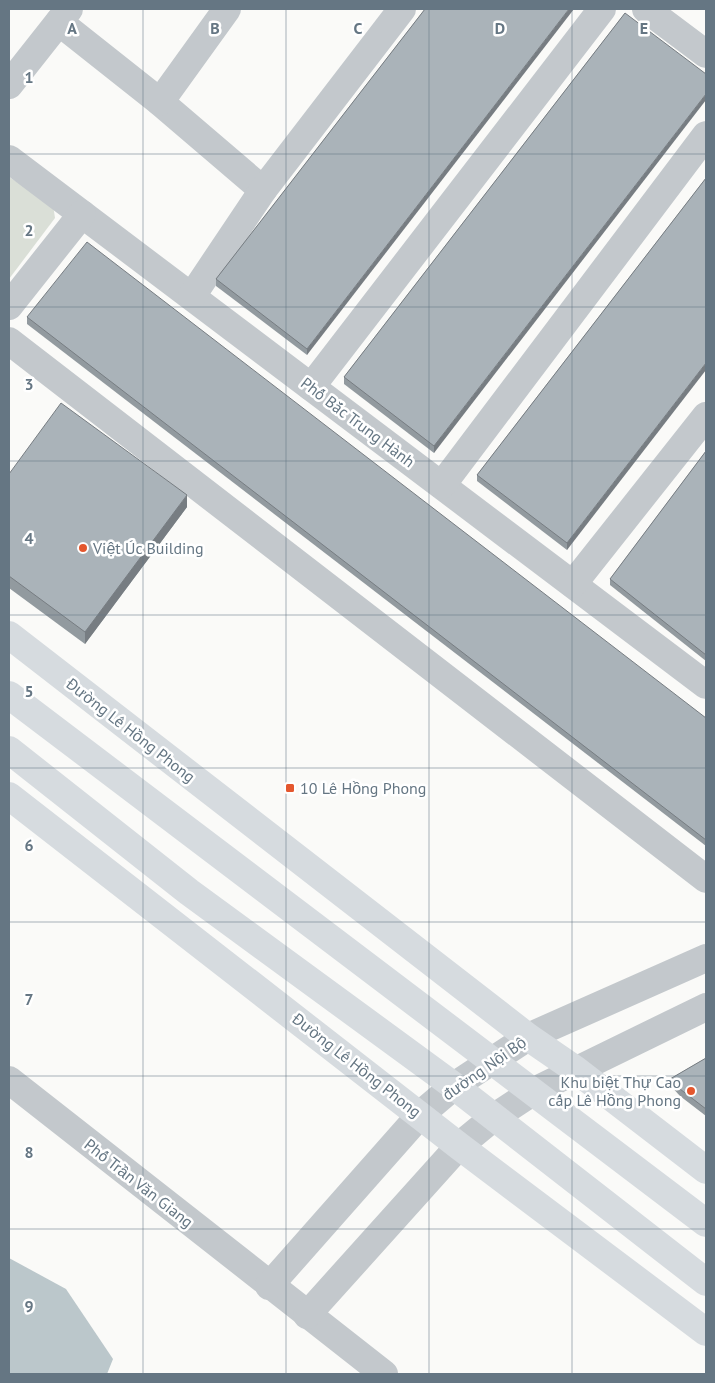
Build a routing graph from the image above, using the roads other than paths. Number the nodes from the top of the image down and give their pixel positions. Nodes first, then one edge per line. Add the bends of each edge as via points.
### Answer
1 (227, 9) edge
2 (402, 9) edge
3 (602, 9) edge
4 (646, 9) edge
5 (64, 16) edge
6 (706, 54) edge
7 (9, 85) edge
8 (160, 102) junction
9 (706, 135) edge
10 (9, 158) edge
11 (263, 190) junction
12 (82, 214) junction
13 (192, 296) junction
14 (9, 306) edge
15 (9, 341) edge
16 (311, 387) junction
17 (706, 416) edge
18 (442, 485) junction
19 (573, 584) junction
20 (9, 635) edge
21 (706, 685) edge
22 (9, 695) edge
23 (9, 750) edge
24 (9, 796) edge
25 (706, 879) edge
26 (706, 958) edge
27 (706, 1007) edge
28 (528, 1037) junction
29 (492, 1061) junction
30 (576, 1070) junction
31 (9, 1080) edge
32 (454, 1086) junction
33 (534, 1091) junction
34 (421, 1114) junction
35 (494, 1118) junction
36 (459, 1146) junction
37 (706, 1170) edge
38 (706, 1223) edge
39 (706, 1282) edge
40 (269, 1286) junction
41 (307, 1315) junction
42 (706, 1332) edge
43 (384, 1374) edge

1 - 8 street
2 - 11 street
3 - 16 street
4 - 6 street
5 - 7 street
5 - 8 street
8 - 11 street
9 - 18 street
10 - 12 street, Phố Bắc Trung Hành
11 - 13 street
12 - 13 street, Phố Bắc Trung Hành
12 - 14 street
13 - 16 street, Phố Bắc Trung Hành
15 - 25 street
16 - 18 street, Phố Bắc Trung Hành
17 - 19 street
18 - 19 street, Phố Bắc Trung Hành
19 - 21 street, Phố Bắc Trung Hành
20 - 28 main road, Đường Lê Hồng Phong
22 - 29 main road
23 - 32 main road via 189,892
24 - 34 main road, Đường Lê Hồng Phong
26 - 28 street, đường Nội Bộ
27 - 30 street
28 - 29 street, đường Nội Bộ
28 - 30 main road, Đường Lê Hồng Phong
29 - 32 street, đường Nội Bộ
29 - 33 main road
30 - 33 street
30 - 37 main road, Đường Lê Hồng Phong
31 - 40 street, Phố Trần Văn Giang
32 - 34 street, đường Nội Bộ
32 - 35 main road
33 - 35 street
33 - 38 main road
34 - 36 main road, Đường Lê Hồng Phong
34 - 40 street, đường Nội Bộ
35 - 36 street
35 - 39 main road
36 - 41 street
36 - 42 main road, Đường Lê Hồng Phong
40 - 41 street, Phố Trần Văn Giang
41 - 43 street, Phố Trần Văn Giang

